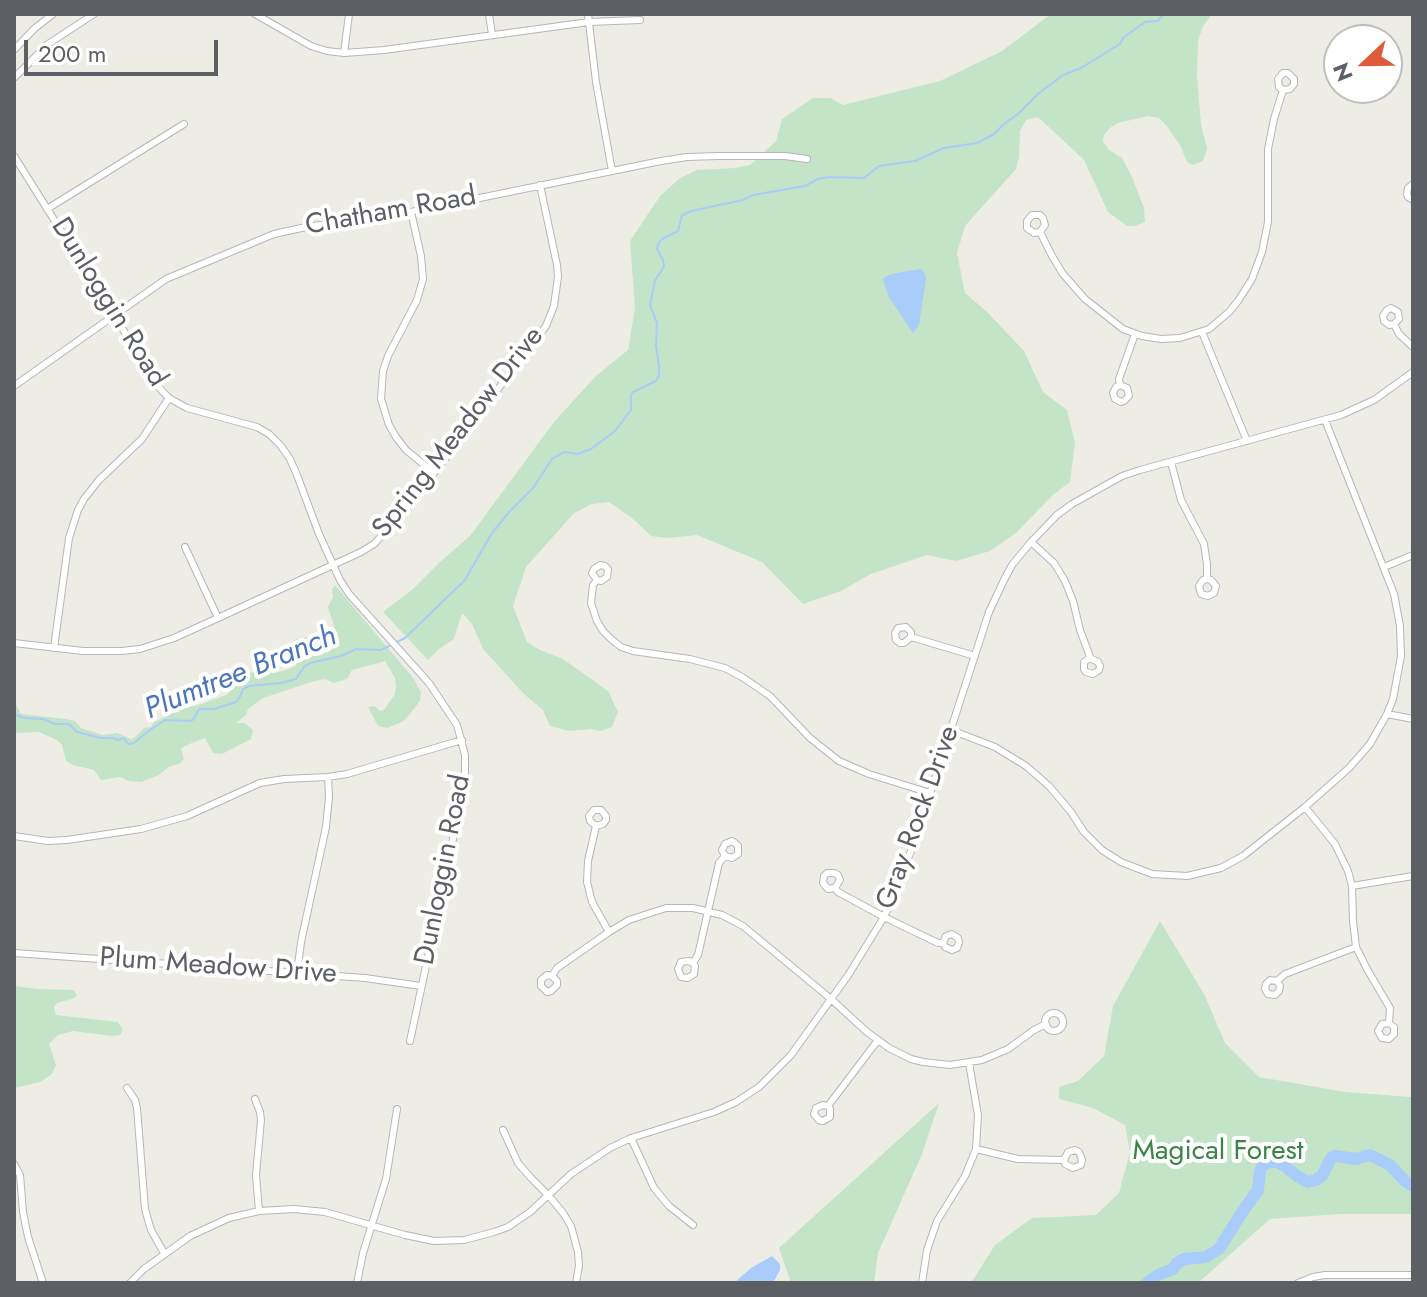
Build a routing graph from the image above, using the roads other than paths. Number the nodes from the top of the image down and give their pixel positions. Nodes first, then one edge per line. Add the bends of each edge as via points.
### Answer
1 (53, 14) edge
2 (94, 14) edge
3 (255, 14) edge
4 (349, 14) edge
5 (489, 14) edge
6 (589, 18) edge
7 (640, 20) dead end
8 (492, 35) junction
9 (14, 50) edge
10 (344, 53) junction
11 (14, 78) edge
12 (1283, 90) dead end
13 (184, 124) dead end
14 (14, 156) edge
15 (807, 159) dead end
16 (612, 171) junction
17 (1413, 184) edge
18 (540, 185) junction
19 (1413, 200) edge
20 (47, 209) junction
21 (411, 212) junction
22 (1040, 232) dead end
23 (115, 315) junction
24 (1394, 324) dead end
25 (1202, 332) junction
26 (1135, 334) junction
27 (1413, 347) edge
28 (1413, 372) edge
29 (1120, 385) dead end
30 (14, 386) edge
31 (169, 398) junction
32 (1325, 420) junction
33 (1247, 441) junction
34 (1171, 462) junction
35 (433, 472) junction
36 (1031, 542) junction
37 (185, 547) dead end
38 (1413, 555) edge
39 (333, 566) junction
40 (1384, 567) junction
41 (1207, 579) dead end
42 (597, 580) dead end
43 (218, 618) junction
44 (911, 637) dead end
45 (14, 643) edge
46 (54, 648) junction
47 (975, 656) junction
48 (1090, 658) dead end
49 (1387, 714) junction
50 (1413, 719) edge
51 (951, 730) junction
52 (462, 740) junction
53 (328, 777) junction
54 (930, 793) junction
55 (1305, 807) junction
56 (596, 826) dead end
57 (14, 836) edge
58 (725, 856) dead end
59 (1413, 876) edge
60 (1352, 886) junction
61 (835, 888) dead end
62 (707, 911) junction
63 (884, 917) junction
64 (609, 932) junction
65 (943, 943) dead end
66 (1356, 947) junction
67 (14, 953) edge
68 (693, 963) dead end
69 (297, 973) junction
70 (552, 976) dead end
71 (1277, 981) dead end
72 (421, 986) junction
73 (831, 999) junction
74 (1389, 1023) dead end
75 (1046, 1024) dead end
76 (878, 1040) junction
77 (410, 1041) dead end
78 (969, 1063) junction
79 (127, 1088) dead end
80 (255, 1099) dead end
81 (828, 1106) dead end
82 (397, 1109) dead end
83 (503, 1130) dead end
84 (631, 1138) junction
85 (976, 1149) junction
86 (1064, 1160) dead end
87 (14, 1164) edge
88 (549, 1196) junction
89 (259, 1211) junction
90 (372, 1225) junction
91 (693, 1225) dead end
92 (164, 1253) junction
93 (1413, 1275) edge
94 (43, 1283) edge
95 (130, 1283) edge
96 (357, 1283) edge
97 (576, 1283) edge
98 (922, 1283) edge
99 (1298, 1283) edge

1 - 9 street
2 - 11 street via 48,44
3 - 10 street via 311,46
4 - 10 street
5 - 8 street
6 - 7 street
6 - 8 street
6 - 16 street
8 - 10 street
12 - 25 street via 1268,149 1268,222 1261,257 1238,301
13 - 20 street
14 - 20 street, Dunloggin Road
15 - 16 street, Chatham Road via 687,157
16 - 18 street, Chatham Road
17 - 19 street via 1407,194
18 - 21 street, Chatham Road
18 - 35 street, Spring Meadow Drive via 557,265 550,316
20 - 23 street, Dunloggin Road
21 - 23 street, Chatham Road via 274,234 166,279
21 - 35 street via 423,279 388,356 381,399 396,437
22 - 26 street via 1073,286 1111,321
23 - 30 street, Chatham Road
23 - 31 street, Dunloggin Road
24 - 27 street
25 - 26 street via 1170,339
25 - 33 street
26 - 29 street
28 - 32 street, Gray Rock Drive via 1374,400
31 - 39 street, Dunloggin Road via 257,427 281,446
31 - 46 street via 142,439 90,490 78,510 69,538
32 - 33 street, Gray Rock Drive
32 - 40 street
33 - 34 street, Gray Rock Drive
34 - 36 street, Gray Rock Drive via 1122,476 1088,494
34 - 41 street via 1181,500 1204,544
35 - 39 street, Spring Meadow Drive via 374,544
36 - 47 street, Gray Rock Drive via 996,594
36 - 48 street via 1065,581
37 - 43 street
38 - 40 street
39 - 43 street, Spring Meadow Drive
39 - 52 street, Dunloggin Road via 349,594 443,702
40 - 49 street via 1401,641
42 - 54 street via 591,591 594,613 603,631 621,647 725,668 770,696 839,761
43 - 46 street, Spring Meadow Drive via 140,649
44 - 47 street
45 - 46 street, Spring Meadow Drive
47 - 51 street, Gray Rock Drive
49 - 50 street
49 - 55 street via 1360,757
51 - 54 street, Gray Rock Drive
51 - 55 street via 1026,766 1102,850 1152,874 1187,876 1221,868
52 - 53 street
52 - 72 street, Dunloggin Road via 463,798
53 - 57 street via 260,783 187,816 119,834 48,841
53 - 69 street via 326,827
54 - 63 street, Gray Rock Drive
55 - 60 street via 1335,844
56 - 64 street via 587,882
58 - 62 street
59 - 60 street
60 - 66 street
61 - 63 street
62 - 64 street via 653,911
62 - 68 street
62 - 73 street via 743,926
63 - 65 street
63 - 73 street, Gray Rock Drive
64 - 70 street
66 - 71 street
66 - 74 street via 1390,1008
67 - 69 street, Plum Meadow Drive
69 - 72 street, Plum Meadow Drive
72 - 77 street, Dunloggin Road
73 - 76 street
73 - 84 street, Gray Rock Drive via 791,1055 759,1087 714,1112
75 - 78 street via 1008,1049
76 - 78 street via 923,1062
76 - 81 street
78 - 85 street via 978,1115
79 - 92 street via 137,1108 145,1209
80 - 89 street via 261,1120
82 - 90 street
83 - 88 street via 518,1163
84 - 88 street, Gray Rock Drive via 584,1164
84 - 91 street via 654,1188
85 - 86 street via 1018,1159
85 - 98 street via 937,1221
87 - 94 street
88 - 90 street, Gray Rock Drive via 508,1227 464,1240 419,1239
88 - 97 street via 575,1238
89 - 90 street, Gray Rock Drive via 309,1210
89 - 92 street, Gray Rock Drive via 216,1223
90 - 96 street
92 - 95 street, Gray Rock Drive
93 - 99 street via 1325,1275

